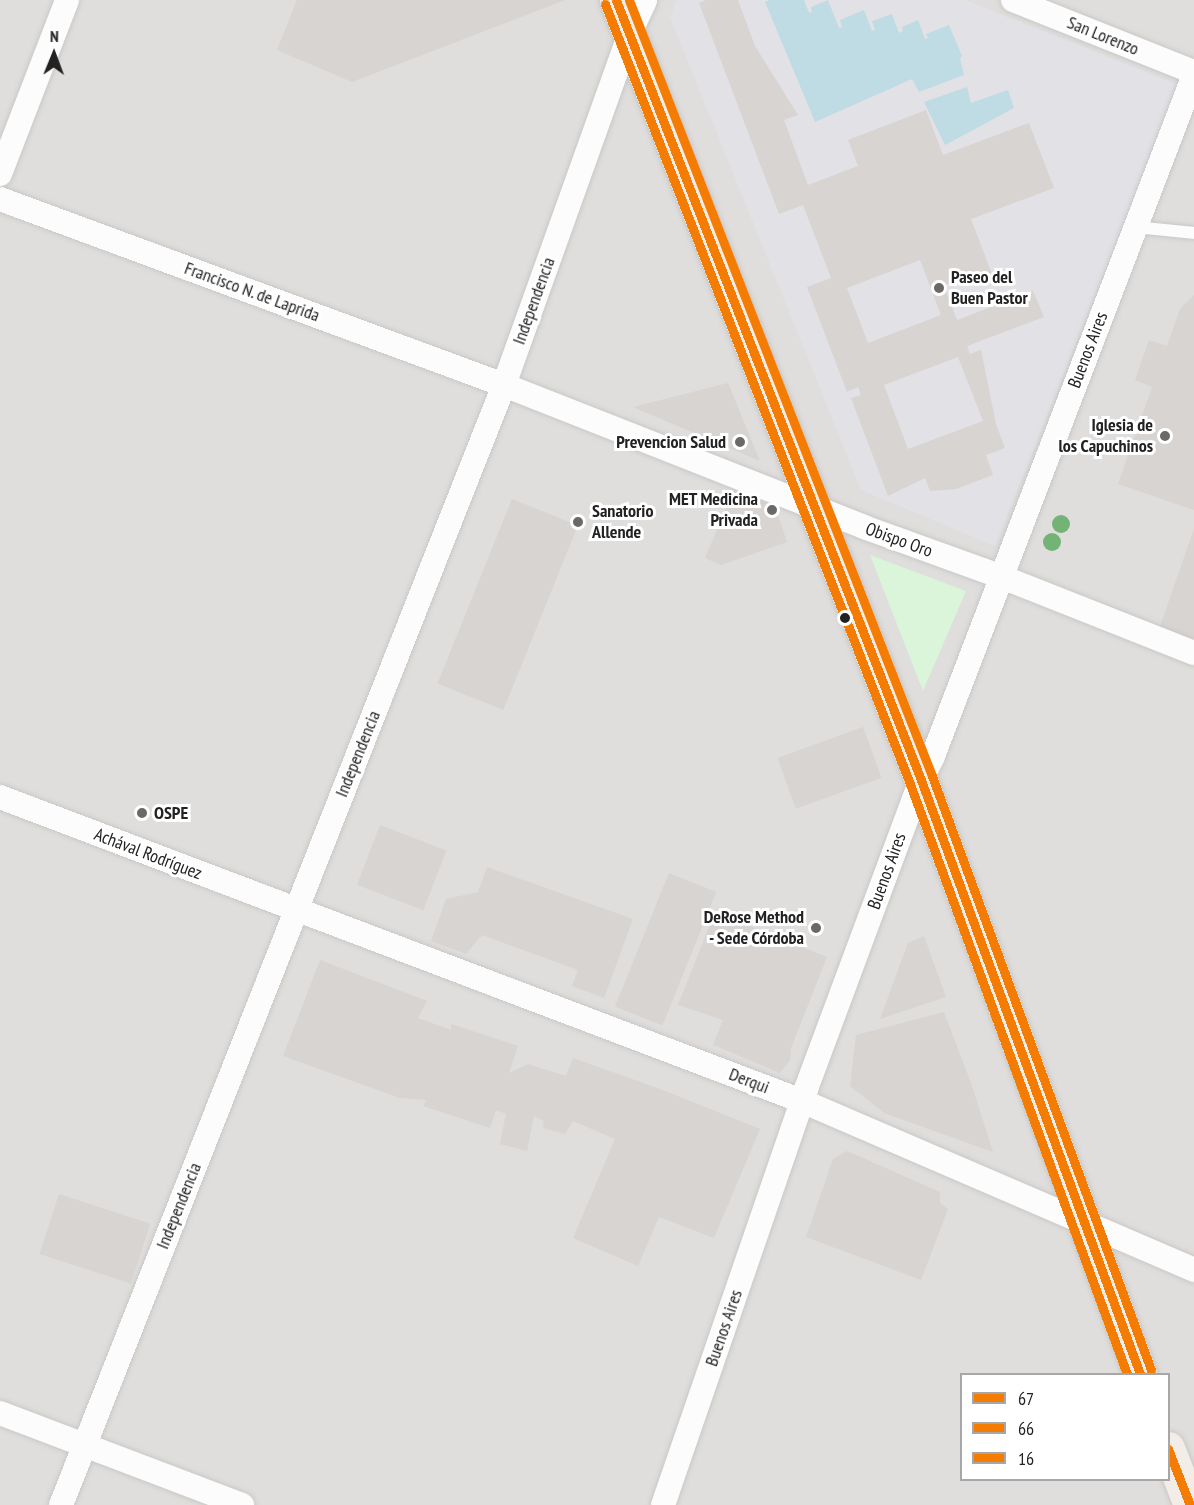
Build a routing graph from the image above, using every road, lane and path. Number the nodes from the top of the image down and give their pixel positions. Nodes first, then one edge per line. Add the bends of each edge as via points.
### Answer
1 (67, 0) edge
2 (616, 0) edge
3 (645, 0) edge
4 (1013, 0) edge
5 (629, 35) junction
6 (1194, 74) edge
7 (0, 174) edge
8 (0, 199) edge
9 (1135, 226) junction
10 (1194, 233) edge
11 (504, 385) junction
12 (815, 508) junction
13 (1002, 577) junction
14 (1194, 653) edge
15 (921, 780) junction
16 (0, 797) edge
17 (296, 912) junction
18 (802, 1101) junction
19 (1082, 1223) junction
20 (1194, 1270) edge
21 (1140, 1373) edge
22 (0, 1413) edge
23 (84, 1444) junction
24 (1170, 1453) edge
25 (61, 1505) edge
26 (242, 1505) edge
27 (663, 1505) edge
28 (1190, 1505) edge

1 - 7 street
2 - 5 main road
3 - 5 street, Independencia
4 - 6 street, San Lorenzo
5 - 11 street, Independencia
5 - 12 main road
6 - 9 street, Buenos Aires
8 - 11 street, Francisco N. de Laprida
9 - 10 lane
9 - 13 street, Buenos Aires
11 - 12 street, Obispo Oro
11 - 17 street, Independencia
12 - 13 street, Obispo Oro
12 - 15 main road
13 - 14 street, Obispo Oro
13 - 15 street, Buenos Aires
15 - 18 street, Buenos Aires
15 - 19 main road
16 - 17 street, Achával Rodríguez
17 - 18 street, Derqui
17 - 23 street, Independencia
18 - 19 street, Derqui
18 - 27 street, Buenos Aires
19 - 20 street, Derqui
19 - 21 main road
22 - 23 street
23 - 25 street, Independencia
23 - 26 street
24 - 28 main road

